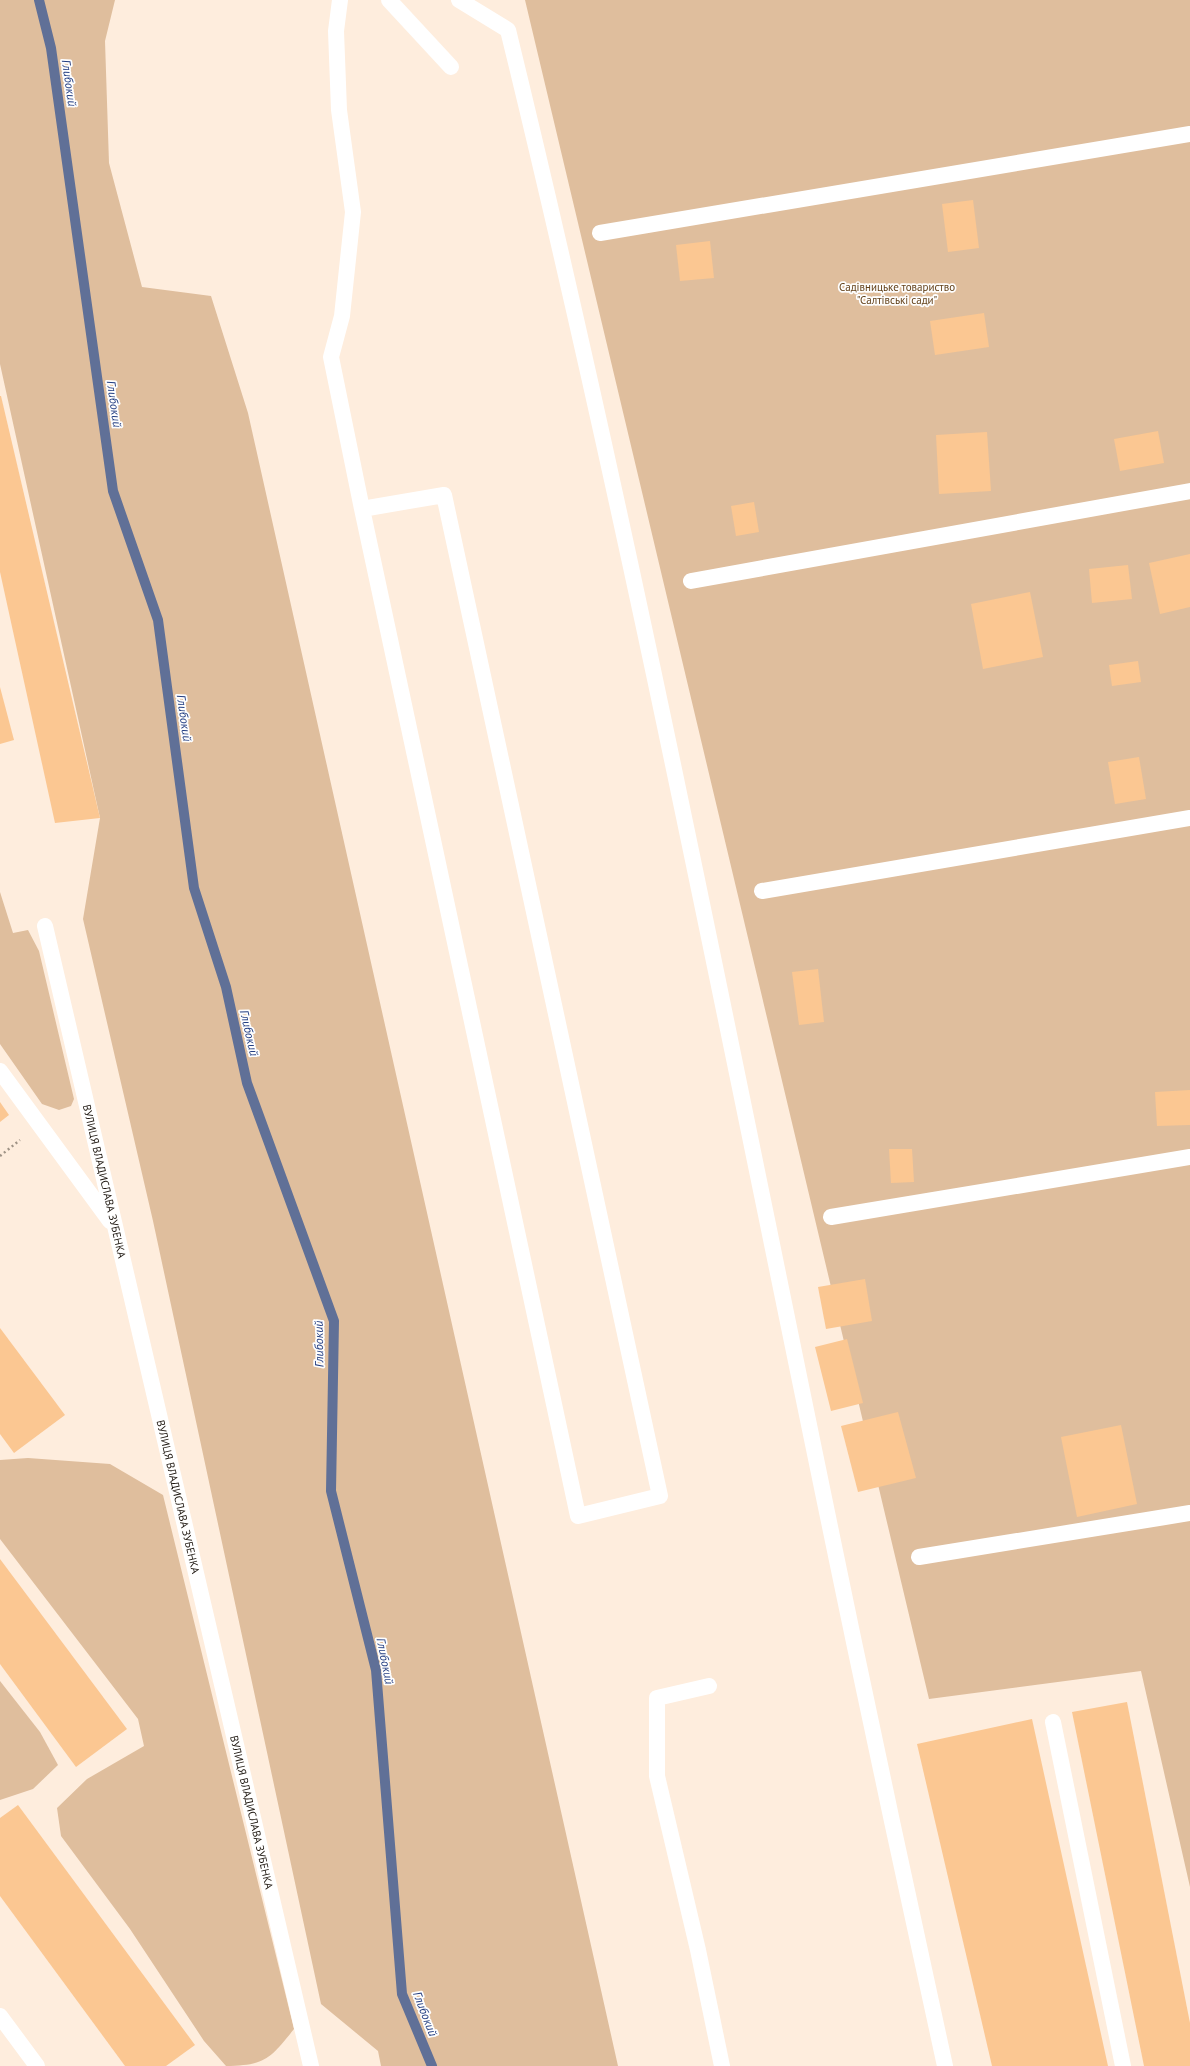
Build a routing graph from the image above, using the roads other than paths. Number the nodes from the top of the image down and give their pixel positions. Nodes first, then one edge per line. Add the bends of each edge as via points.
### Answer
1 (340, 0) edge
2 (389, 0) edge
3 (458, 0) edge
4 (451, 67) dead end
5 (1190, 134) edge
6 (600, 233) dead end
7 (1190, 491) edge
8 (362, 509) junction
9 (691, 581) dead end
10 (1190, 818) edge
11 (762, 891) dead end
12 (45, 926) dead end
13 (0, 1071) edge
14 (1190, 1157) edge
15 (831, 1217) dead end
16 (115, 1227) junction
17 (1190, 1513) edge
18 (919, 1558) dead end
19 (708, 1686) dead end
20 (1053, 1722) dead end
21 (0, 2016) edge
22 (37, 2066) edge
23 (311, 2066) edge
24 (722, 2066) edge
25 (945, 2066) edge
26 (1122, 2066) edge

1 - 8 lane via 336,31 339,110 353,212 342,316 331,357
2 - 4 lane
3 - 25 lane via 508,30 552,212 682,808 856,1652
5 - 6 lane
7 - 9 lane
8 - 8 lane via 578,1516 660,1496 444,495
10 - 11 lane
12 - 16 lane, ВУЛИЦЯ ВЛАДИСЛАВА ЗУБЕНКА
13 - 16 lane
14 - 15 lane
16 - 23 lane, ВУЛИЦЯ ВЛАДИСЛАВА ЗУБЕНКА
17 - 18 lane
19 - 24 lane via 657,1698 657,1776
20 - 26 lane
21 - 22 lane

